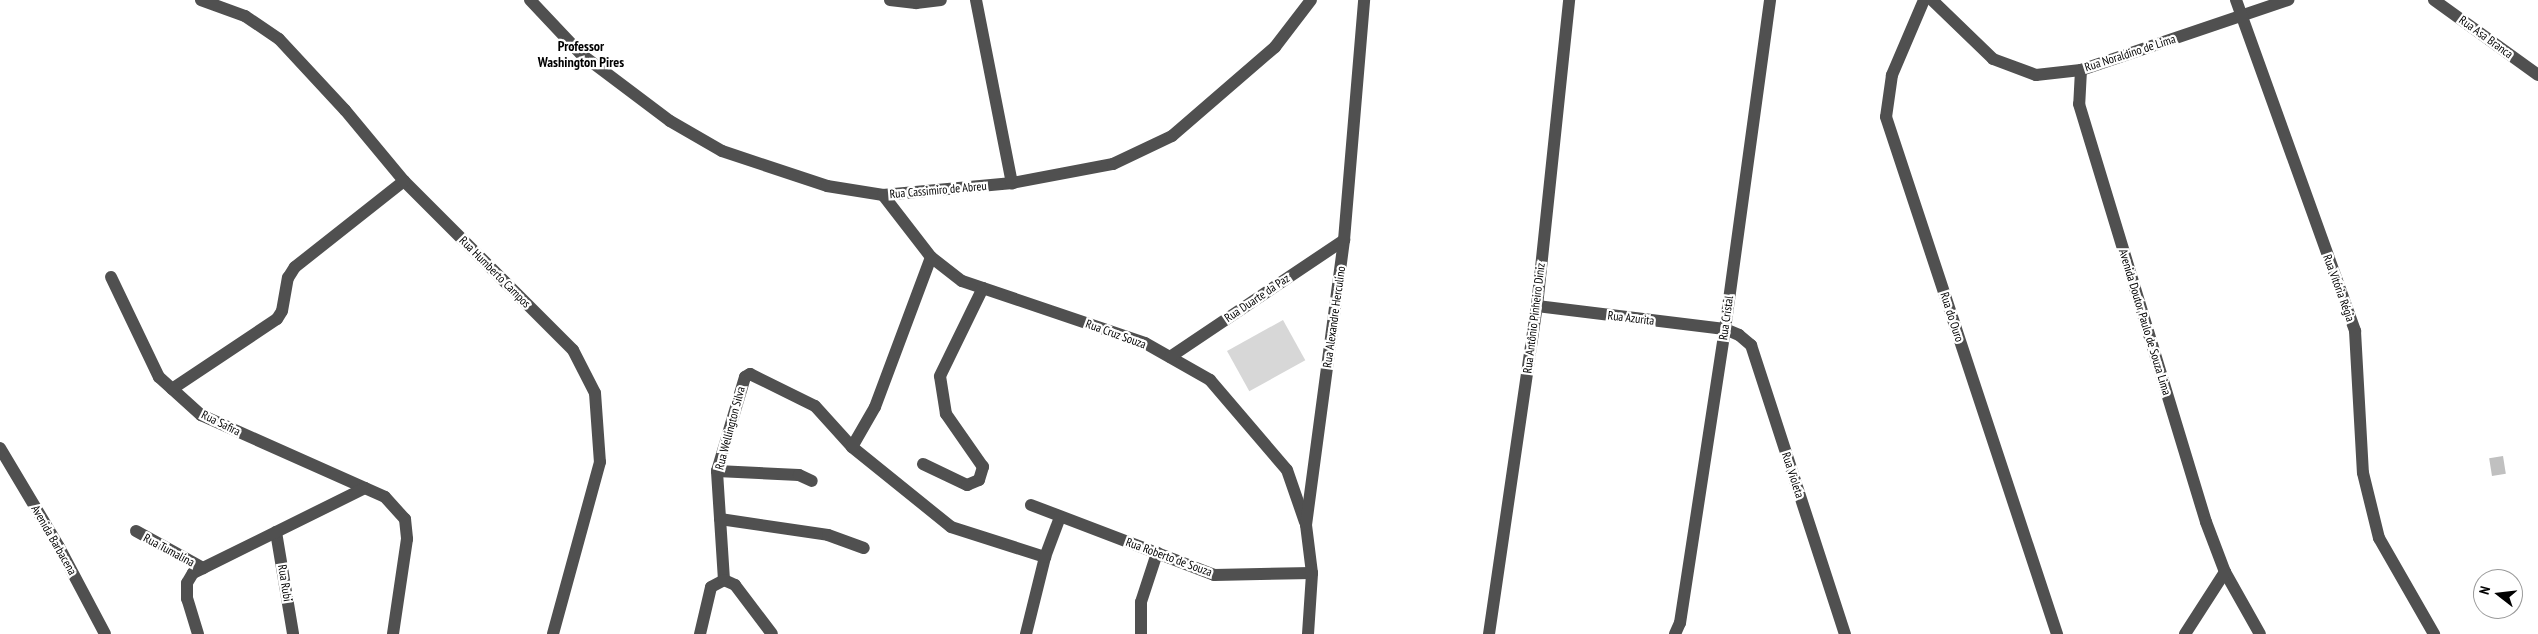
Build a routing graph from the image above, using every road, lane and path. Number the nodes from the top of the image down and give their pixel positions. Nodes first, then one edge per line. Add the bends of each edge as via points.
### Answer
1 (201, 0) edge
2 (530, 0) edge
3 (890, 0) edge
4 (941, 0) edge
5 (976, 0) edge
6 (1311, 0) edge
7 (1364, 0) edge
8 (1569, 0) edge
9 (1770, 0) edge
10 (1924, 0) edge
11 (1932, 0) edge
12 (2236, 0) edge
13 (2288, 0) edge
14 (2434, 0) edge
15 (2241, 16) junction
16 (2081, 70) junction
17 (2538, 75) edge
18 (404, 182) junction
19 (1012, 182) junction
20 (882, 195) junction
21 (1344, 240) junction
22 (931, 257) junction
23 (111, 277) dead end
24 (983, 288) junction
25 (1537, 306) junction
26 (1725, 329) junction
27 (1170, 357) junction
28 (172, 389) junction
29 (852, 447) junction
30 (0, 448) edge
31 (923, 464) dead end
32 (716, 472) junction
33 (812, 481) dead end
34 (366, 488) junction
35 (1031, 505) dead end
36 (1060, 517) junction
37 (720, 519) junction
38 (1306, 525) junction
39 (136, 532) dead end
40 (276, 532) junction
41 (864, 548) dead end
42 (1157, 552) junction
43 (1045, 557) junction
44 (203, 568) junction
45 (1312, 572) junction
46 (2225, 572) junction
47 (724, 580) junction
48 (1678, 630) edge
49 (105, 634) edge
50 (198, 634) edge
51 (293, 634) edge
52 (393, 634) edge
53 (553, 634) edge
54 (700, 634) edge
55 (772, 634) edge
56 (1026, 634) edge
57 (1142, 634) edge
58 (1308, 634) edge
59 (1489, 634) edge
60 (1845, 634) edge
61 (2057, 634) edge
62 (2185, 634) edge
63 (2260, 634) edge
64 (2434, 634) edge

1 - 18 street, Rua Humberto Campos via 244,16 279,39 345,110
2 - 20 street, Rua Cassimiro de Abreu via 581,54 670,121 722,151 827,186
3 - 4 street via 916,3
5 - 19 street
6 - 19 street, Rua Cassimiro de Abreu via 1275,47 1172,136 1113,164
7 - 21 street, Rua Alexandre Herculino
8 - 25 street, Rua Antônio Pinheiro Diniz
9 - 26 street, Rua Cristal
10 - 61 street, Rua do Ouro via 1892,75 1886,116
11 - 16 street, Rua Noraldino de Lima via 1993,59 2036,74
12 - 15 street, Rua Vitória Régia
13 - 15 street, Rua Noraldino de Lima
14 - 17 street, Rua Asa Branca
15 - 16 street, Rua Noraldino de Lima
15 - 64 street, Rua Vitória Régia via 2355,331 2363,473 2379,538
16 - 46 street, Avenida Doutor Paulo de Souza Lima via 2079,104 2206,522
18 - 28 street via 295,267 288,278 282,311 277,319
18 - 53 street, Rua Humberto Campos via 573,350 595,393 600,462
19 - 20 street, Rua Cassimiro de Abreu
20 - 22 street, Rua Cruz Souza
21 - 27 street, Rua Duarte da Paz
21 - 38 street, Rua Alexandre Herculino
22 - 24 street, Rua Cruz Souza via 962,281
22 - 29 street via 875,407
23 - 28 street, Rua Safira via 159,377
24 - 27 street, Rua Cruz Souza via 1145,343
24 - 31 street via 940,376 946,414 983,467 979,480 967,485
25 - 26 street, Rua Azurita
25 - 59 street, Rua Antônio Pinheiro Diniz
26 - 48 street, Rua Cristal
26 - 60 street, Rua Violeta via 1751,345
27 - 38 street, Rua Cruz Souza via 1210,380 1245,418 1287,470
28 - 34 street, Rua Safira via 202,415
29 - 32 street, Rua Wellington Silva via 815,406 750,374 741,383
29 - 43 street, Rua Wellington Silva via 951,527
30 - 49 street, Avenida Barbacena via 59,546
32 - 33 street via 799,474
32 - 37 street, Rua Wellington Silva
34 - 40 street
34 - 52 street, Rua Safira via 386,497 405,519 408,539
35 - 36 street, Rua Roberto de Souza
36 - 42 street, Rua Roberto de Souza
36 - 43 street
37 - 41 street via 828,534
37 - 47 street, Rua Wellington Silva
38 - 45 street, Rua Alexandre Herculino
39 - 44 street, Rua Tumalina
40 - 44 street
40 - 51 street, Rua Rubi
42 - 45 street, Rua Roberto de Souza via 1214,575
42 - 57 street via 1140,602
43 - 56 street
44 - 50 street via 194,573 187,583 187,599
45 - 58 street, Rua Alexandre Herculino
46 - 62 street
46 - 63 street, Avenida Doutor Paulo de Souza Lima
47 - 54 street via 711,587
47 - 55 street via 735,585

